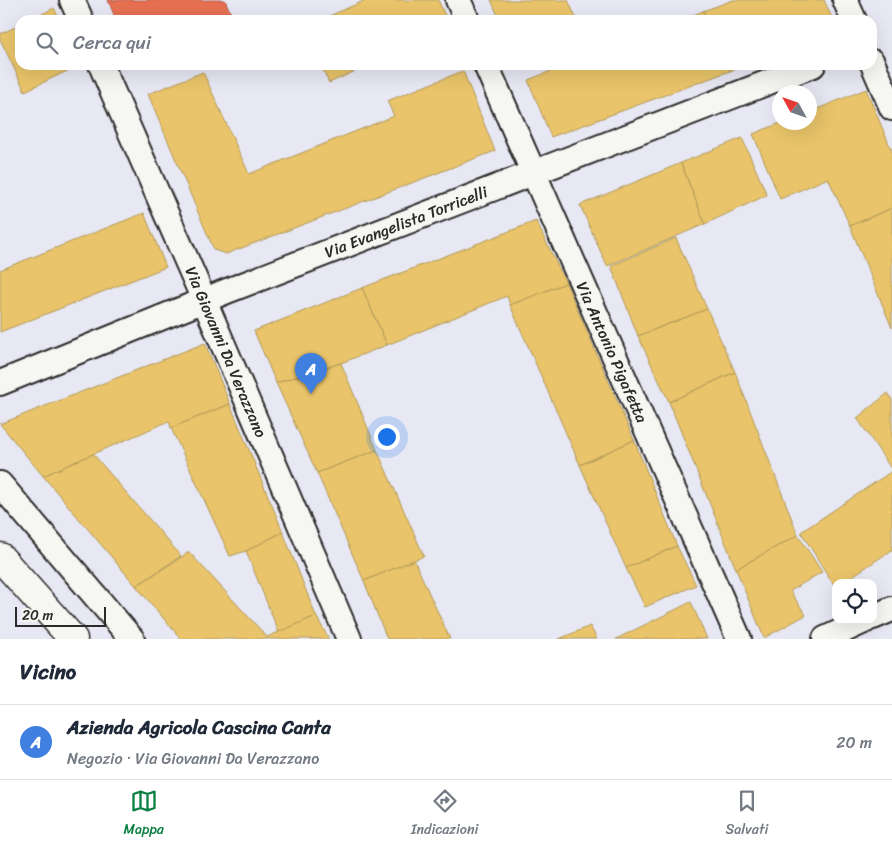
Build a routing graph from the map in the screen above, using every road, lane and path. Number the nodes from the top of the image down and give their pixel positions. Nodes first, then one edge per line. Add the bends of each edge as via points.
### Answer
1 (72, 0) edge
2 (458, 0) edge
3 (845, 0) edge
4 (79, 15) edge
5 (464, 15) edge
6 (852, 15) edge
7 (103, 70) edge
8 (488, 70) edge
9 (800, 70) edge
10 (875, 70) edge
11 (892, 108) edge
12 (533, 172) junction
13 (204, 300) junction
14 (0, 383) edge
15 (0, 484) edge
16 (0, 557) edge
17 (892, 609) edge
18 (877, 615) edge
19 (857, 624) edge
20 (73, 639) edge
21 (132, 639) edge
22 (350, 639) edge
23 (739, 639) edge
24 (825, 639) edge

1 - 4 street
2 - 5 street
3 - 6 street
7 - 13 street, Via Giovanni Da Verazzano
8 - 12 street, Via Antonio Pigafetta
9 - 12 street, Via Evangelista Torricelli
10 - 11 street
12 - 13 street, Via Evangelista Torricelli
12 - 23 street, Via Antonio Pigafetta
13 - 14 street, Via Evangelista Torricelli
13 - 22 street, Via Giovanni Da Verazzano
15 - 21 street
16 - 20 main road
17 - 18 street
19 - 24 street

